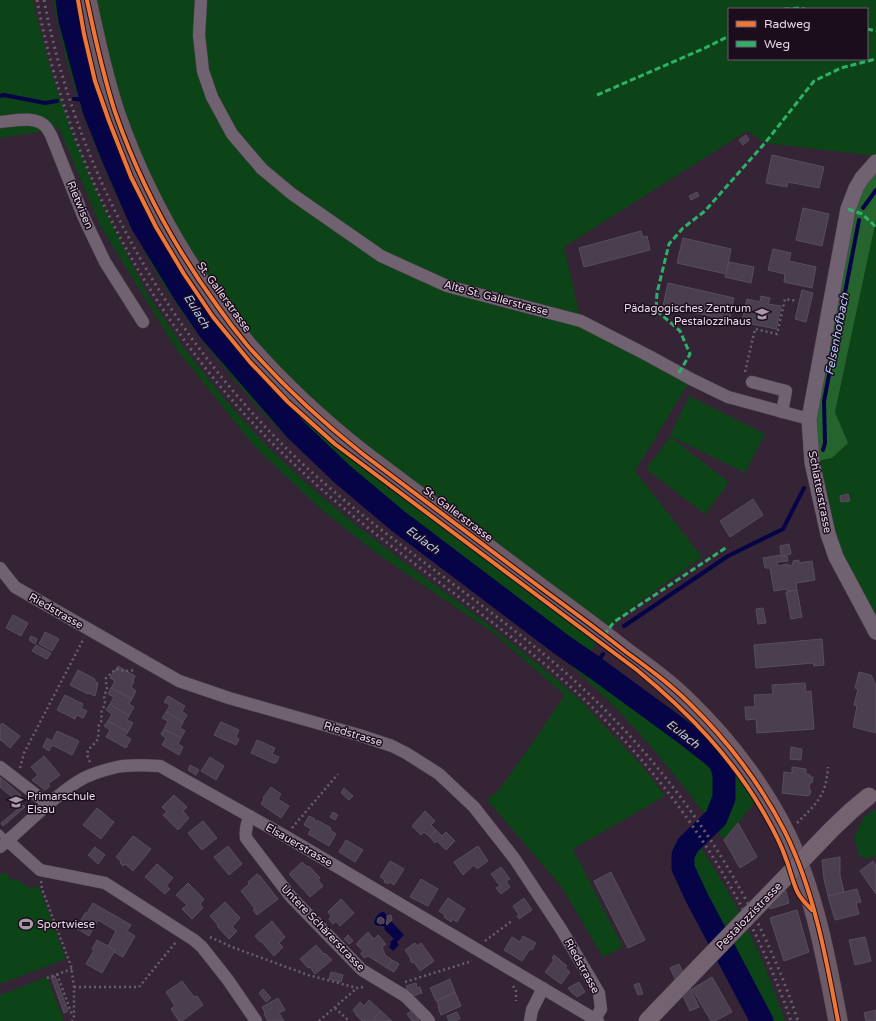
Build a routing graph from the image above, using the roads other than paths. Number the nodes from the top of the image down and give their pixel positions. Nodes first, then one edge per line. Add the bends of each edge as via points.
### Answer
1 (87, 0) edge
2 (201, 0) edge
3 (0, 122) edge
4 (876, 162) edge
5 (144, 322) dead end
6 (752, 382) dead end
7 (782, 412) junction
8 (809, 419) junction
9 (0, 568) edge
10 (0, 579) edge
11 (15, 587) junction
12 (876, 632) edge
13 (0, 767) edge
14 (869, 796) dead end
15 (48, 804) junction
16 (250, 816) junction
17 (3, 840) edge
18 (543, 988) junction
19 (597, 1020) edge
20 (256, 1021) edge
21 (429, 1021) edge
22 (530, 1021) edge
23 (647, 1021) edge
24 (838, 1021) edge

1 - 24 main road, St. Gallerstrasse via 98,52 115,111 141,176 166,226 225,317 274,375 332,430 643,664 688,702 710,725 756,783 796,857 820,933
2 - 7 street, Alte St. Gallerstrasse via 199,34 203,70 212,97 237,140 262,169 298,199 381,256 447,286 581,321 728,397
3 - 5 street, Rietwisen via 26,119 39,121 45,126 51,135 84,218 106,262
4 - 8 street, Schlatterstrasse via 856,188 848,209
6 - 7 street via 786,391
7 - 8 street, Alte St. Gallerstrasse
8 - 12 street, Schlatterstrasse via 812,462 828,534 836,557
9 - 11 street, Riedstrasse
10 - 11 street
11 - 19 street, Riedstrasse via 179,681 392,746 439,774 483,818 514,858 561,929 599,993 601,1009
13 - 15 street
14 - 23 main road, Pestalozzistrasse, bridge via 832,829
15 - 16 street, Elsauerstrasse via 78,782 98,772 118,766 160,766
15 - 17 street, Elsauerstrasse
16 - 18 street, Elsauerstrasse via 476,954
16 - 21 street, Untere Schärerstrasse via 245,831 246,838 291,897 362,970 406,996
17 - 20 street via 40,870 105,883 194,940 228,980
18 - 19 street, Elsauerstrasse
18 - 22 street via 532,1010

